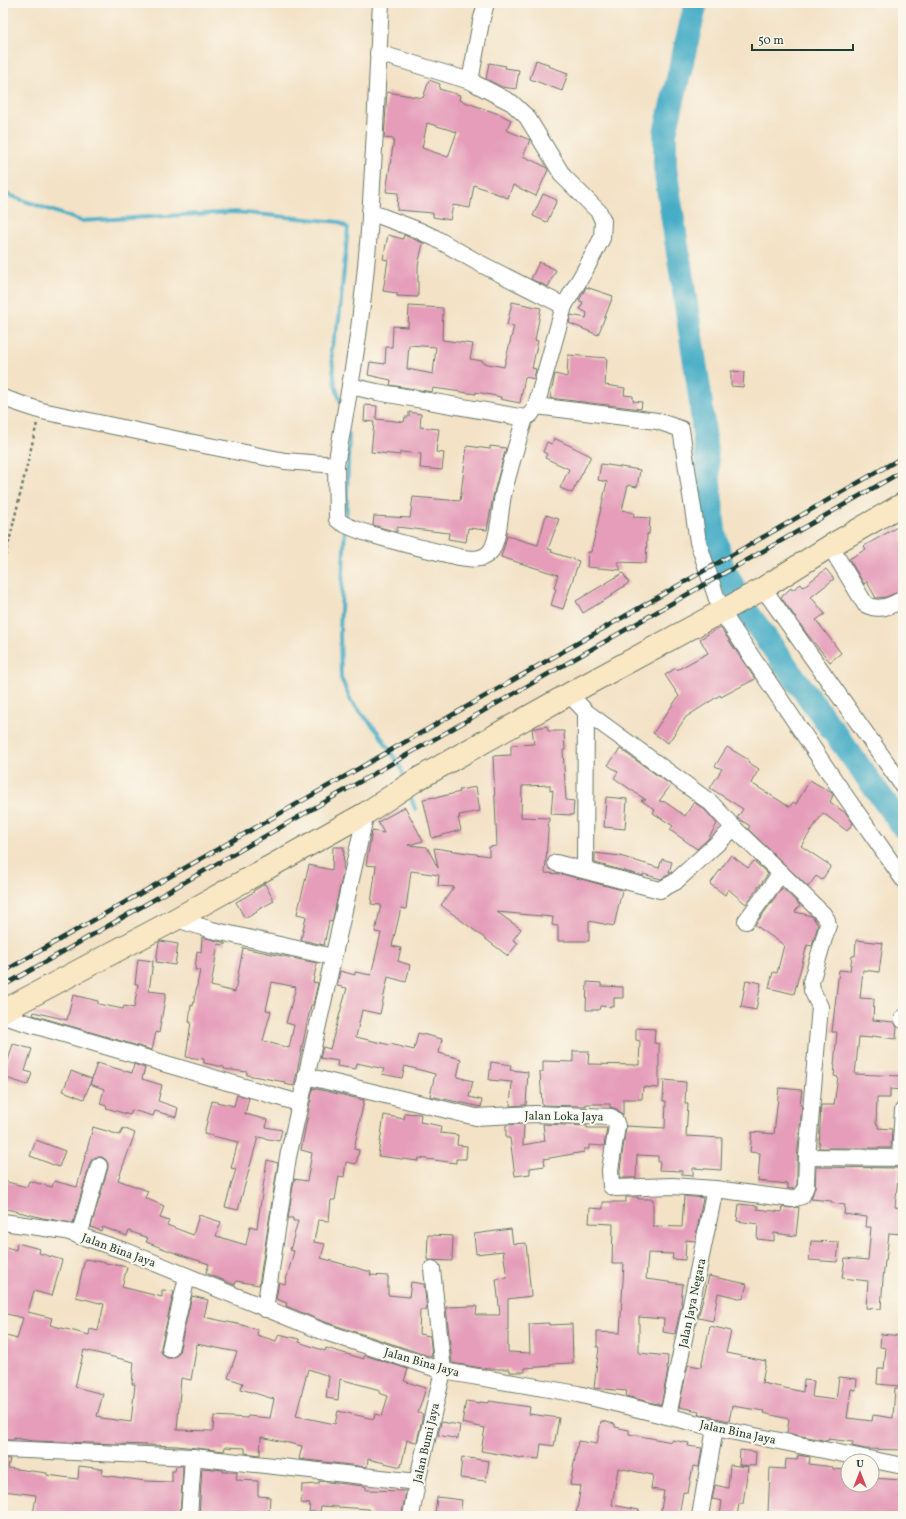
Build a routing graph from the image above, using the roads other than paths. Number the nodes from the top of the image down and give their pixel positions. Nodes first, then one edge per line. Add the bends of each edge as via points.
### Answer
1 (382, 3) edge
2 (486, 3) edge
3 (378, 53) junction
4 (470, 81) junction
5 (370, 212) junction
6 (564, 306) junction
7 (350, 386) junction
8 (3, 398) edge
9 (536, 406) junction
10 (525, 418) junction
11 (336, 465) junction
12 (903, 504) edge
13 (830, 546) junction
14 (760, 590) junction
15 (903, 599) edge
16 (725, 609) junction
17 (569, 694) junction
18 (586, 712) junction
19 (903, 786) edge
20 (366, 813) junction
21 (734, 828) junction
22 (556, 863) dead end
23 (585, 870) junction
24 (781, 873) junction
25 (903, 878) edge
26 (176, 919) junction
27 (746, 921) dead end
28 (333, 957) junction
29 (3, 1010) edge
30 (3, 1016) edge
31 (306, 1076) junction
32 (299, 1103) junction
33 (903, 1110) edge
34 (807, 1158) junction
35 (901, 1158) edge
36 (99, 1166) dead end
37 (715, 1189) junction
38 (3, 1222) edge
39 (79, 1236) junction
40 (432, 1269) dead end
41 (186, 1277) junction
42 (265, 1309) junction
43 (170, 1349) dead end
44 (444, 1371) junction
45 (668, 1416) junction
46 (714, 1428) junction
47 (3, 1449) edge
48 (193, 1457) junction
49 (903, 1466) edge
50 (417, 1482) junction
51 (190, 1516) edge
52 (411, 1516) edge
53 (700, 1516) edge

1 - 3 street
2 - 4 street
3 - 4 street
3 - 5 street
4 - 6 street via 512,103 522,112 563,176 599,212 603,221 602,238
5 - 6 street via 435,238
5 - 7 street
6 - 9 street
7 - 10 street
7 - 11 street
8 - 11 street via 42,411 285,461
9 - 10 street
9 - 16 street via 657,421 681,429 698,542
10 - 11 street via 503,496 495,544 485,557 459,557 377,536 346,525 337,519
12 - 13 main road
13 - 14 main road
13 - 15 street via 871,608 886,607
14 - 16 main road
14 - 19 street
16 - 17 main road
16 - 25 street via 836,784
17 - 18 street
17 - 20 main road via 408,786
18 - 21 street via 711,803
18 - 23 street
20 - 26 main road
20 - 28 street
21 - 23 street via 664,889
21 - 24 street
22 - 23 street
24 - 27 street
24 - 34 street via 823,914 828,925 811,982 820,1007
26 - 28 street via 212,930
26 - 29 main road
28 - 31 street
30 - 32 street
31 - 32 street
31 - 37 street, Jalan Loka Jaya via 476,1117 535,1114 611,1117 615,1120 616,1126 610,1170 611,1186
32 - 42 street via 288,1157
33 - 35 street
34 - 35 street
34 - 37 street, Jalan Loka Jaya via 806,1186 802,1196 792,1199
36 - 39 street
37 - 45 street, Jalan Jaya Negara
38 - 39 street, Jalan Bina Jaya via 56,1229
39 - 41 street, Jalan Bina Jaya via 128,1252
40 - 44 street
41 - 42 street, Jalan Bina Jaya
41 - 43 street
42 - 44 street, Jalan Bina Jaya via 319,1330
44 - 45 street, Jalan Bina Jaya via 578,1394
44 - 50 street, Jalan Bumi Jaya
45 - 46 street, Jalan Bina Jaya
46 - 49 street, Jalan Bina Jaya
46 - 53 street
47 - 48 street
48 - 50 street
48 - 51 street
50 - 52 street, Jalan Bumi Jaya

